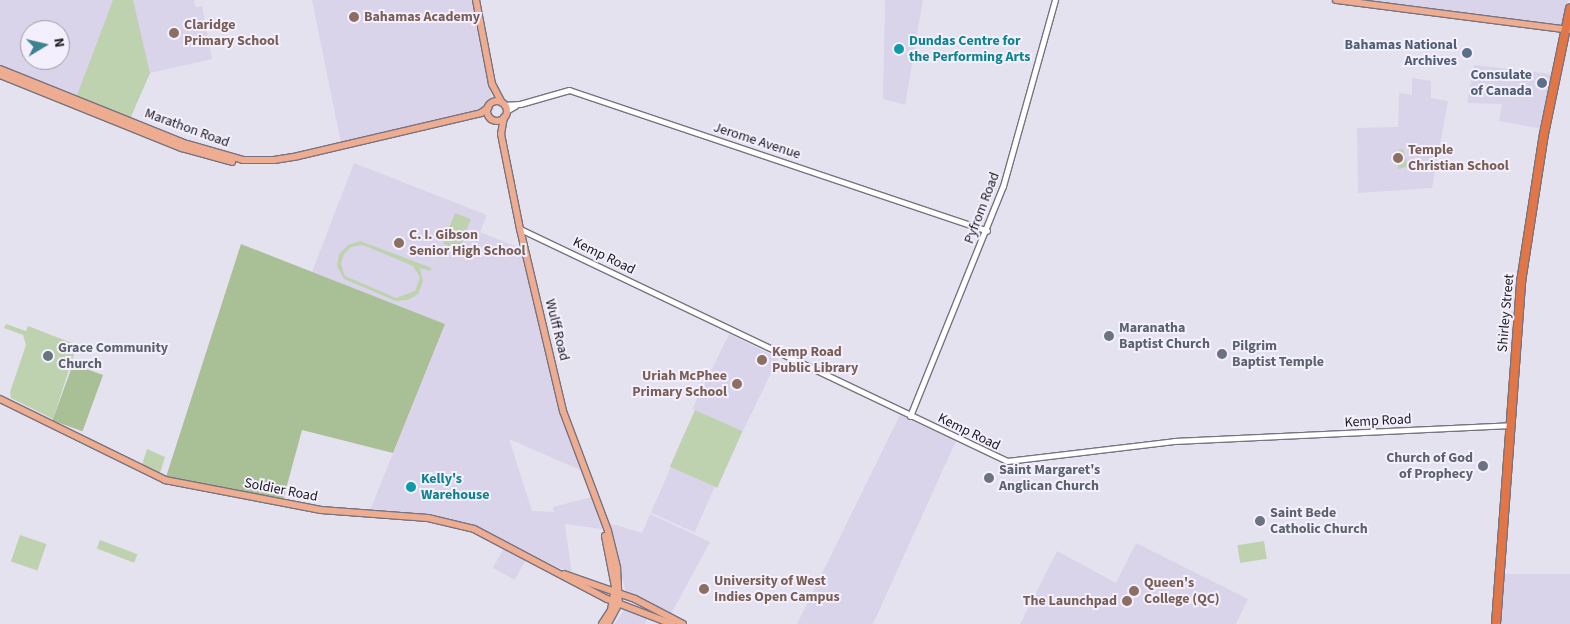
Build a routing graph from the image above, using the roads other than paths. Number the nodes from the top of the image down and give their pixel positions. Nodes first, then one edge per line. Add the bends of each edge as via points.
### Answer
1 (476, 0) edge
2 (1055, 0) edge
3 (1336, 0) edge
4 (1570, 9) edge
5 (1568, 27) edge
6 (0, 69) edge
7 (0, 75) edge
8 (492, 84) junction
9 (488, 107) junction
10 (504, 109) junction
11 (490, 118) junction
12 (501, 134) junction
13 (520, 229) junction
14 (987, 231) junction
15 (0, 399) edge
16 (910, 416) junction
17 (1511, 425) junction
18 (616, 598) junction
19 (602, 624) edge
20 (608, 624) edge
21 (672, 624) edge
22 (683, 624) edge
23 (1496, 624) edge

1 - 8 main road
2 - 14 street, Pyfrom Road via 1012,161
3 - 5 main road
4 - 5 highway, Shirley Street
5 - 17 highway, Shirley Street via 1521,282
6 - 9 main road, Marathon Road via 195,147 252,160 298,156 481,113
7 - 11 main road, Marathon Road via 198,154 250,164 283,162 460,121
8 - 9 main road
8 - 10 main road
9 - 10 main road, Marathon Road via 496,101
9 - 11 main road, Wulff Road
10 - 11 main road, Marathon Road via 500,120
10 - 12 main road, Wulff Road
10 - 14 street, Jerome Avenue via 569,90
11 - 12 main road, Wulff Road
12 - 13 main road, Wulff Road
13 - 16 street, Kemp Road
13 - 18 main road, Wulff Road via 566,418 617,568
14 - 16 street, Pyfrom Road
15 - 18 main road, Soldier Road via 165,480 329,511 451,522 474,529
16 - 17 street, Kemp Road via 996,458 1014,462 1174,441
17 - 23 highway, Shirley Street
18 - 19 main road
18 - 20 main road
18 - 21 main road
18 - 22 main road via 635,599

